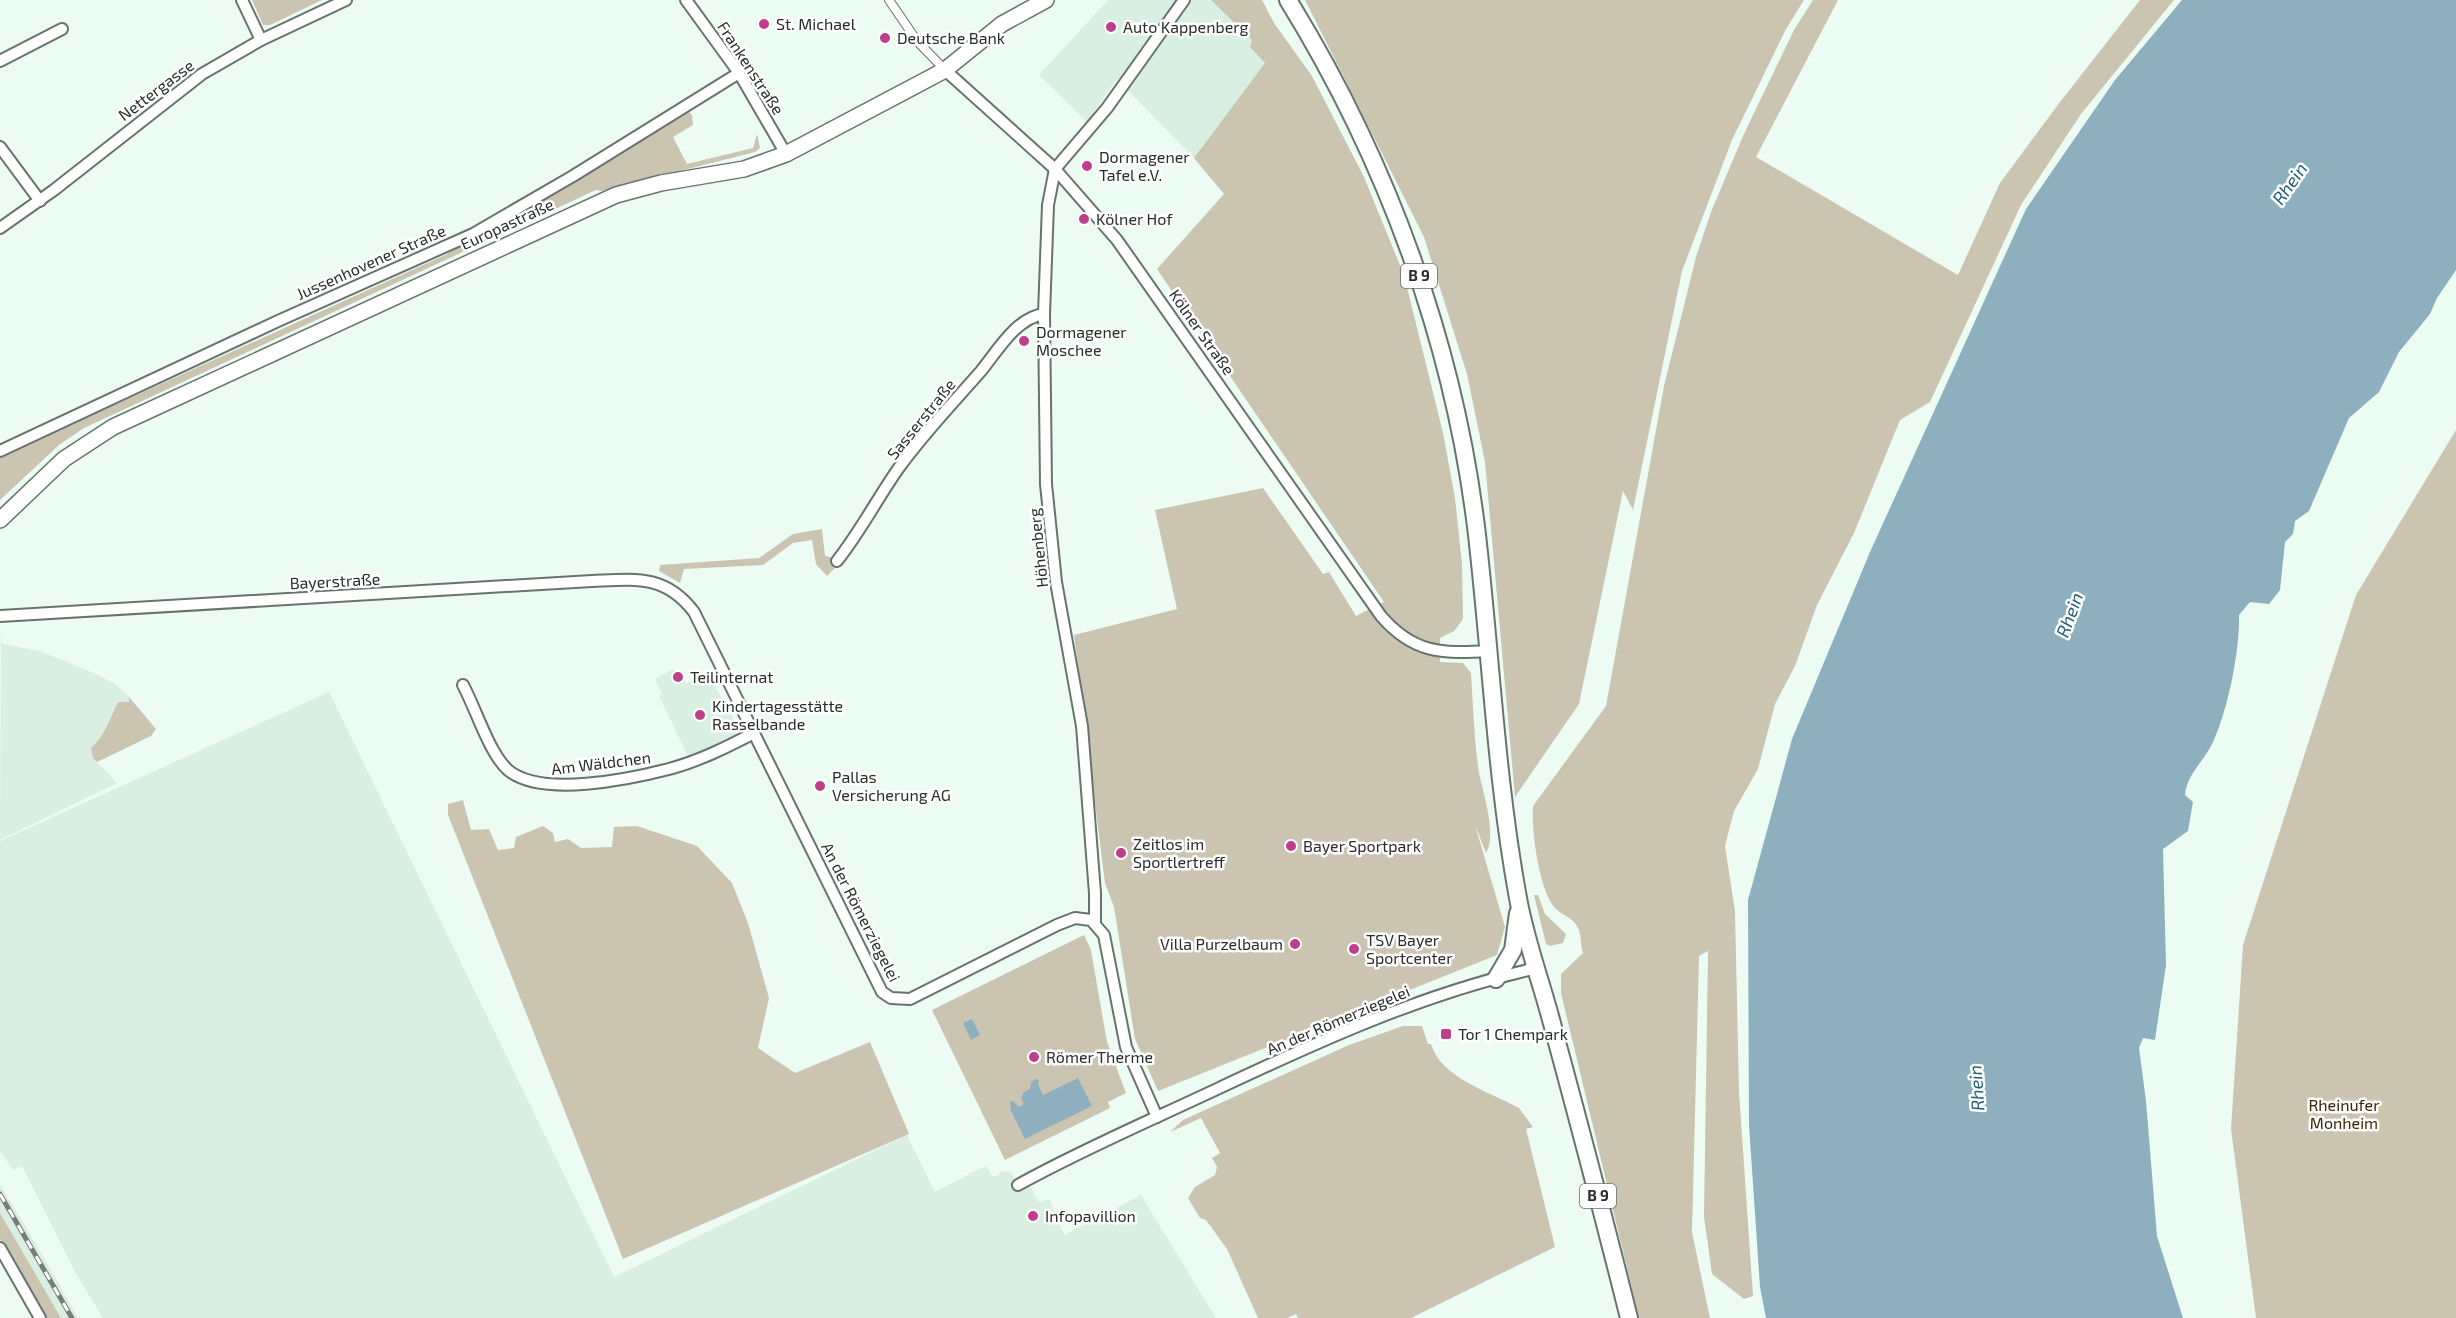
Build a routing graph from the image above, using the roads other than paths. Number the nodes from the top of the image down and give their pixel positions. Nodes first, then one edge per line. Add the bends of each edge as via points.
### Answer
1 (242, 0) edge
2 (346, 0) edge
3 (686, 0) edge
4 (889, 0) edge
5 (1046, 0) edge
6 (1184, 0) edge
7 (1290, 2) edge
8 (62, 29) dead end
9 (261, 40) junction
10 (0, 61) edge
11 (945, 70) junction
12 (739, 73) junction
13 (0, 147) edge
14 (786, 154) junction
15 (1055, 169) junction
16 (40, 201) junction
17 (0, 228) edge
18 (1044, 314) junction
19 (0, 451) edge
20 (0, 520) edge
21 (837, 561) dead end
22 (669, 588) joint
23 (0, 616) edge
24 (1488, 651) junction
25 (463, 685) dead end
26 (754, 733) junction
27 (1519, 903) junction
28 (1095, 921) junction
29 (1538, 968) junction
30 (1496, 979) junction
31 (1157, 1117) junction
32 (1018, 1185) dead end
33 (0, 1248) edge
34 (40, 1318) edge
35 (1629, 1318) edge

1 - 9 street
2 - 9 street, Nettergasse
3 - 12 street, Frankenstraße
4 - 11 street, Kölner Straße via 917,41
5 - 11 main road, Europastraße via 1002,24
6 - 15 street via 1107,108
7 - 24 main road, B 9 via 1372,158 1424,293 1454,403 1467,469
8 - 10 street
9 - 16 street, Nettergasse via 190,81
11 - 14 main road, Europastraße
11 - 15 street, Kölner Straße
12 - 14 street, Frankenstraße
12 - 19 street, Jussenhovener Straße via 573,177 473,234
13 - 16 street
14 - 20 main road, Europastraße via 744,169 616,195 113,427 64,459
15 - 18 street, Höhenberg via 1048,205
15 - 24 street, Kölner Straße via 1148,280 1388,625 1423,648 1440,652
16 - 17 street, Nettergasse
18 - 21 street, Sasserstraße via 1031,316 1018,327 954,400 899,468
18 - 28 street, Höhenberg via 1046,484 1056,582 1082,726
22 - 23 street, Bayerstraße via 637,579
22 - 26 street, An der Römerziegelei via 694,612
24 - 27 main road, B 9 via 1496,752
25 - 26 street, Am Wäldchen via 497,755 506,768 530,782 577,783 670,769
26 - 28 street, An der Römerziegelei via 876,982 891,998 910,999 1069,920 1084,917
27 - 29 main road, B 9
27 - 30 main road via 1513,950
28 - 31 street via 1109,952 1126,1047
29 - 30 street, An der Römerziegelei
29 - 35 main road, B 9
30 - 31 street, An der Römerziegelei via 1360,1023
31 - 32 street, An der Römerziegelei
33 - 34 street

